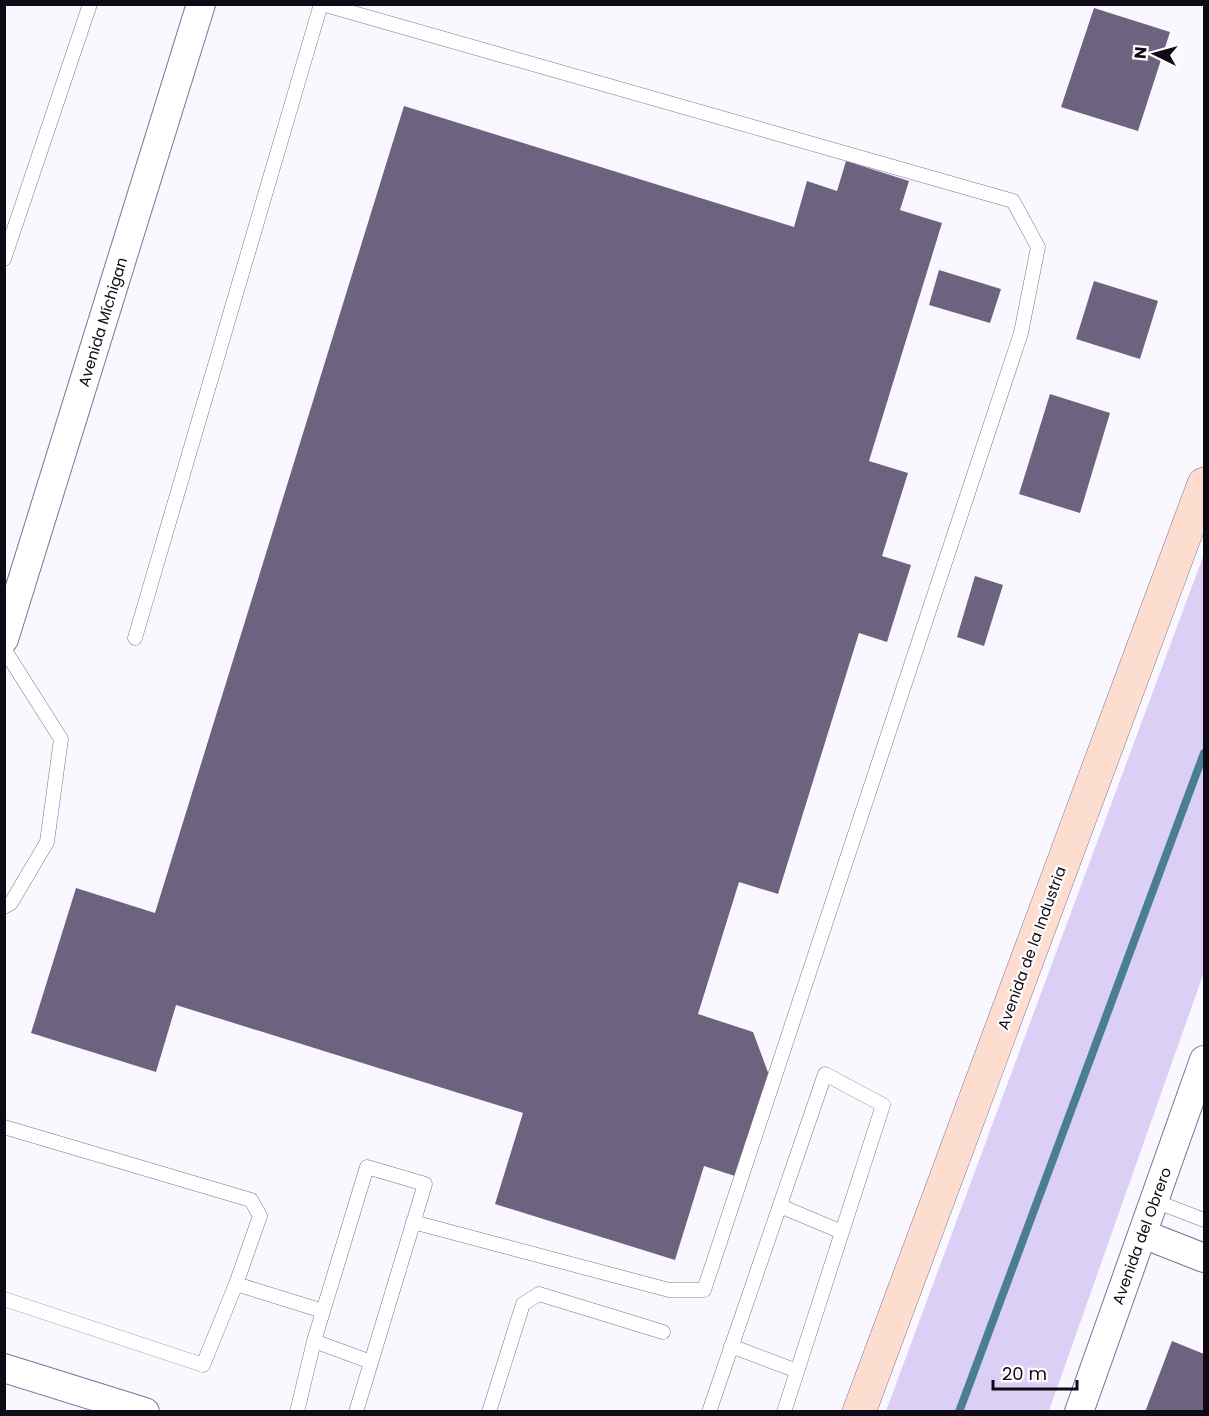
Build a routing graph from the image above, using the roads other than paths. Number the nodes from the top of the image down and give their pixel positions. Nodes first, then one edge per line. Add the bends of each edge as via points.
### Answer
1 (90, 4) edge
2 (201, 4) edge
3 (322, 4) edge
4 (4, 259) edge
5 (1204, 484) edge
6 (135, 638) dead end
7 (4, 639) edge
8 (4, 649) edge
9 (4, 907) edge
10 (1204, 1060) edge
11 (4, 1127) edge
12 (1155, 1201) junction
13 (780, 1206) junction
14 (1204, 1220) edge
15 (413, 1222) junction
16 (842, 1232) junction
17 (1143, 1234) junction
18 (1204, 1258) edge
19 (236, 1284) junction
20 (4, 1299) edge
21 (323, 1311) junction
22 (663, 1332) dead end
23 (314, 1341) junction
24 (731, 1346) junction
25 (371, 1362) junction
26 (4, 1368) edge
27 (797, 1371) junction
28 (360, 1410) edge
29 (145, 1412) edge
30 (297, 1412) edge
31 (489, 1412) edge
32 (709, 1412) edge
33 (784, 1412) edge
34 (859, 1412) edge
35 (1079, 1412) edge

1 - 4 lane
2 - 7 street, Avenida Míchigan
3 - 6 lane
3 - 15 lane via 1013,201 1038,247 1021,333 704,1290 669,1290
5 - 34 street, Avenida de la Industria
8 - 9 lane via 61,739 46,842 11,903
10 - 12 street, Avenida del Obrero
11 - 19 lane via 251,1200 260,1216
12 - 14 lane
12 - 17 street, Avenida del Obrero
13 - 16 lane
13 - 16 lane via 825,1074 883,1105
13 - 24 lane
15 - 21 lane via 425,1184 367,1167
15 - 25 lane
16 - 27 lane
17 - 18 street
17 - 35 street, Avenida del Obrero
19 - 20 lane via 203,1365
19 - 21 lane
21 - 23 lane
22 - 31 lane via 539,1294 523,1304
23 - 25 lane
23 - 30 lane
24 - 27 lane
24 - 32 lane
25 - 28 lane
26 - 29 street
27 - 33 lane

